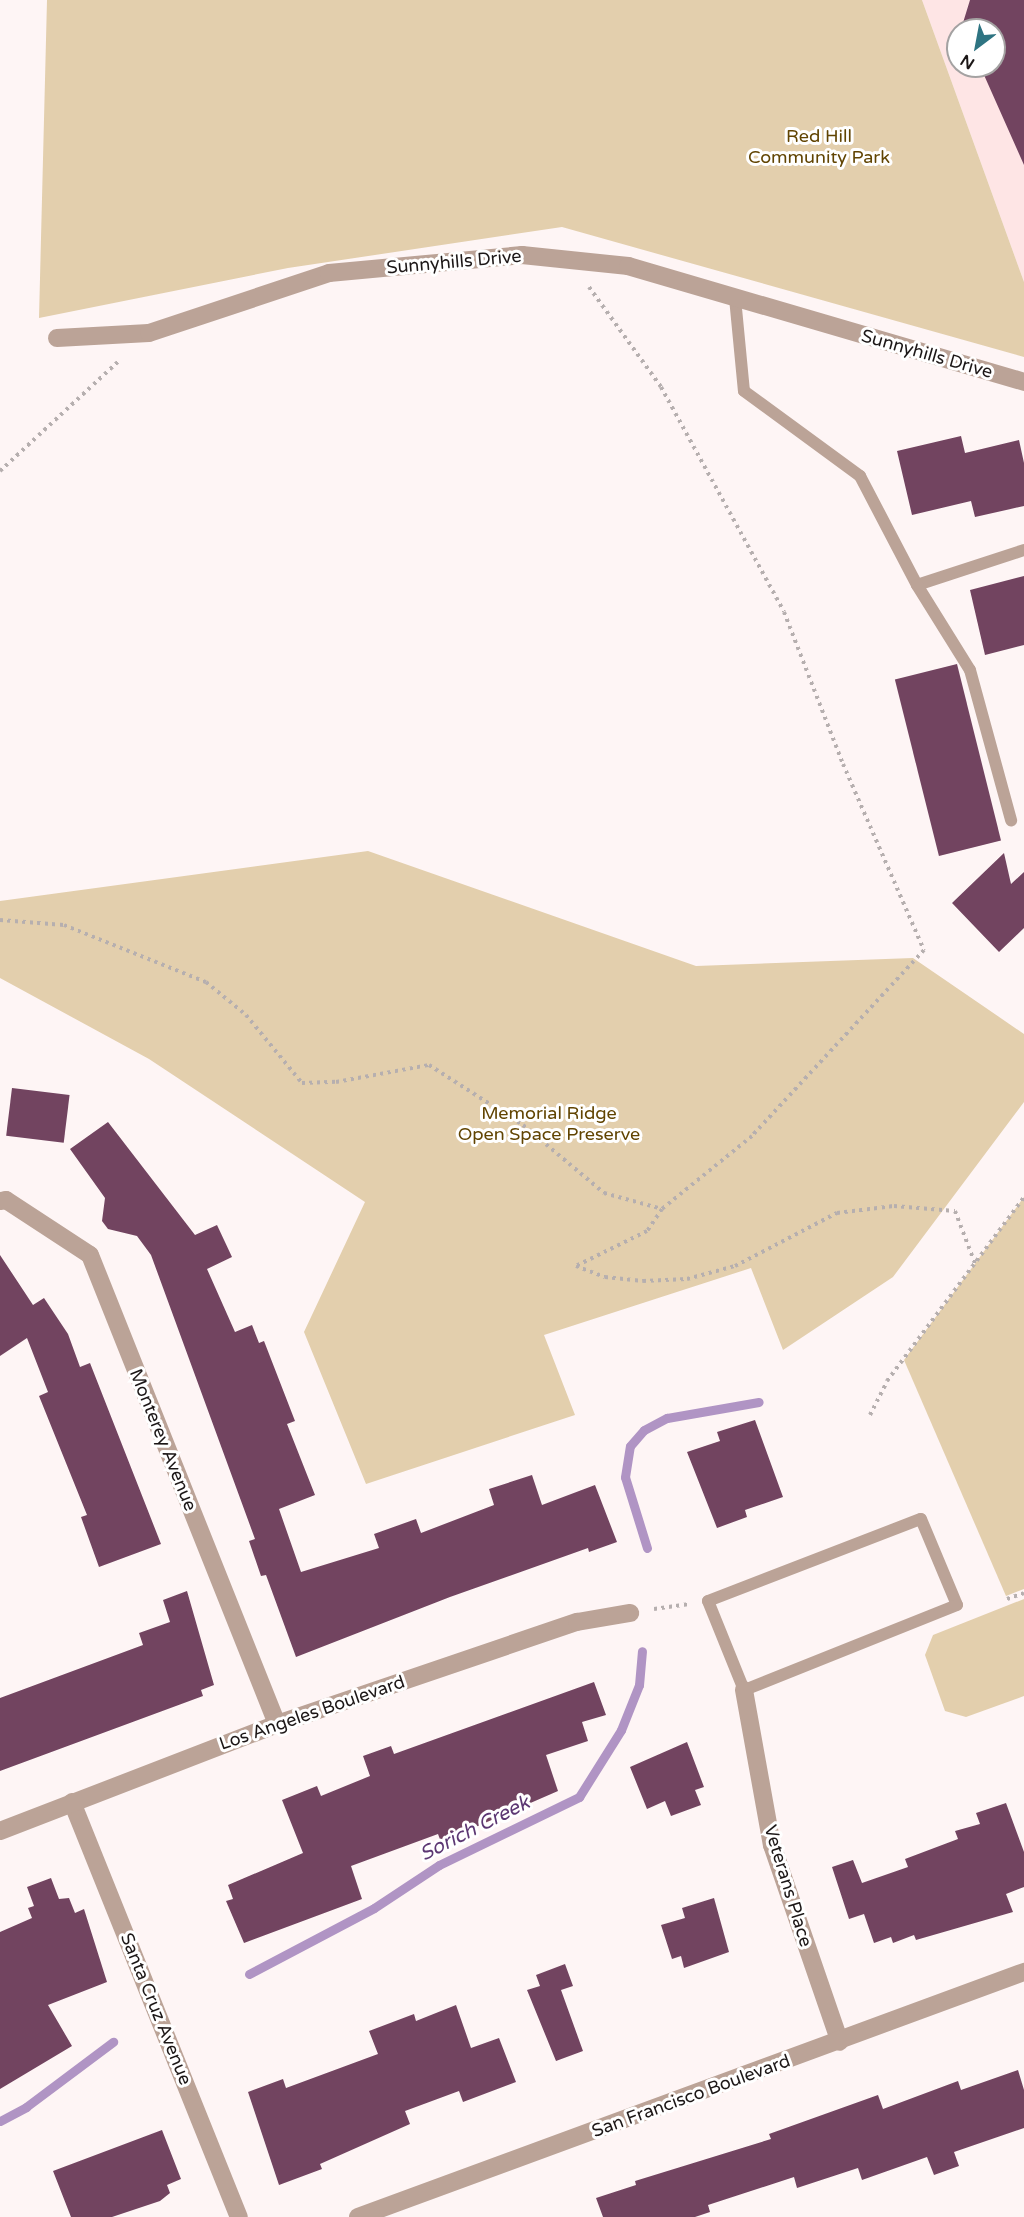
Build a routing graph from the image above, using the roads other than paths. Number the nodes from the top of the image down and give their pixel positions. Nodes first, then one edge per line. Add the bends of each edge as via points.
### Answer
1 (735, 298) junction
2 (57, 338) dead end
3 (1024, 382) edge
4 (1024, 550) edge
5 (917, 585) junction
6 (1011, 820) dead end
7 (0, 1201) edge
8 (630, 1613) road end
9 (744, 1690) junction
10 (277, 1724) junction
11 (72, 1802) junction
12 (0, 1831) edge
13 (1024, 1972) edge
14 (840, 2042) junction
15 (239, 2217) edge
16 (358, 2217) edge

1 - 2 street, Sunnyhills Drive via 628,266 522,255 329,273 149,333
1 - 3 street, Sunnyhills Drive
1 - 5 lane via 744,391 860,476
4 - 5 lane
5 - 6 lane via 970,670
7 - 10 street, Monterey Avenue via 6,1200 90,1255
8 - 10 street, Los Angeles Boulevard via 577,1622
9 - 9 lane via 957,1605 921,1519 708,1601
9 - 14 street, Veterans Place via 772,1845
10 - 11 street, Los Angeles Boulevard
11 - 12 street, Los Angeles Boulevard
11 - 15 street, Santa Cruz Avenue
13 - 14 street, San Francisco Boulevard
14 - 16 street, San Francisco Boulevard

